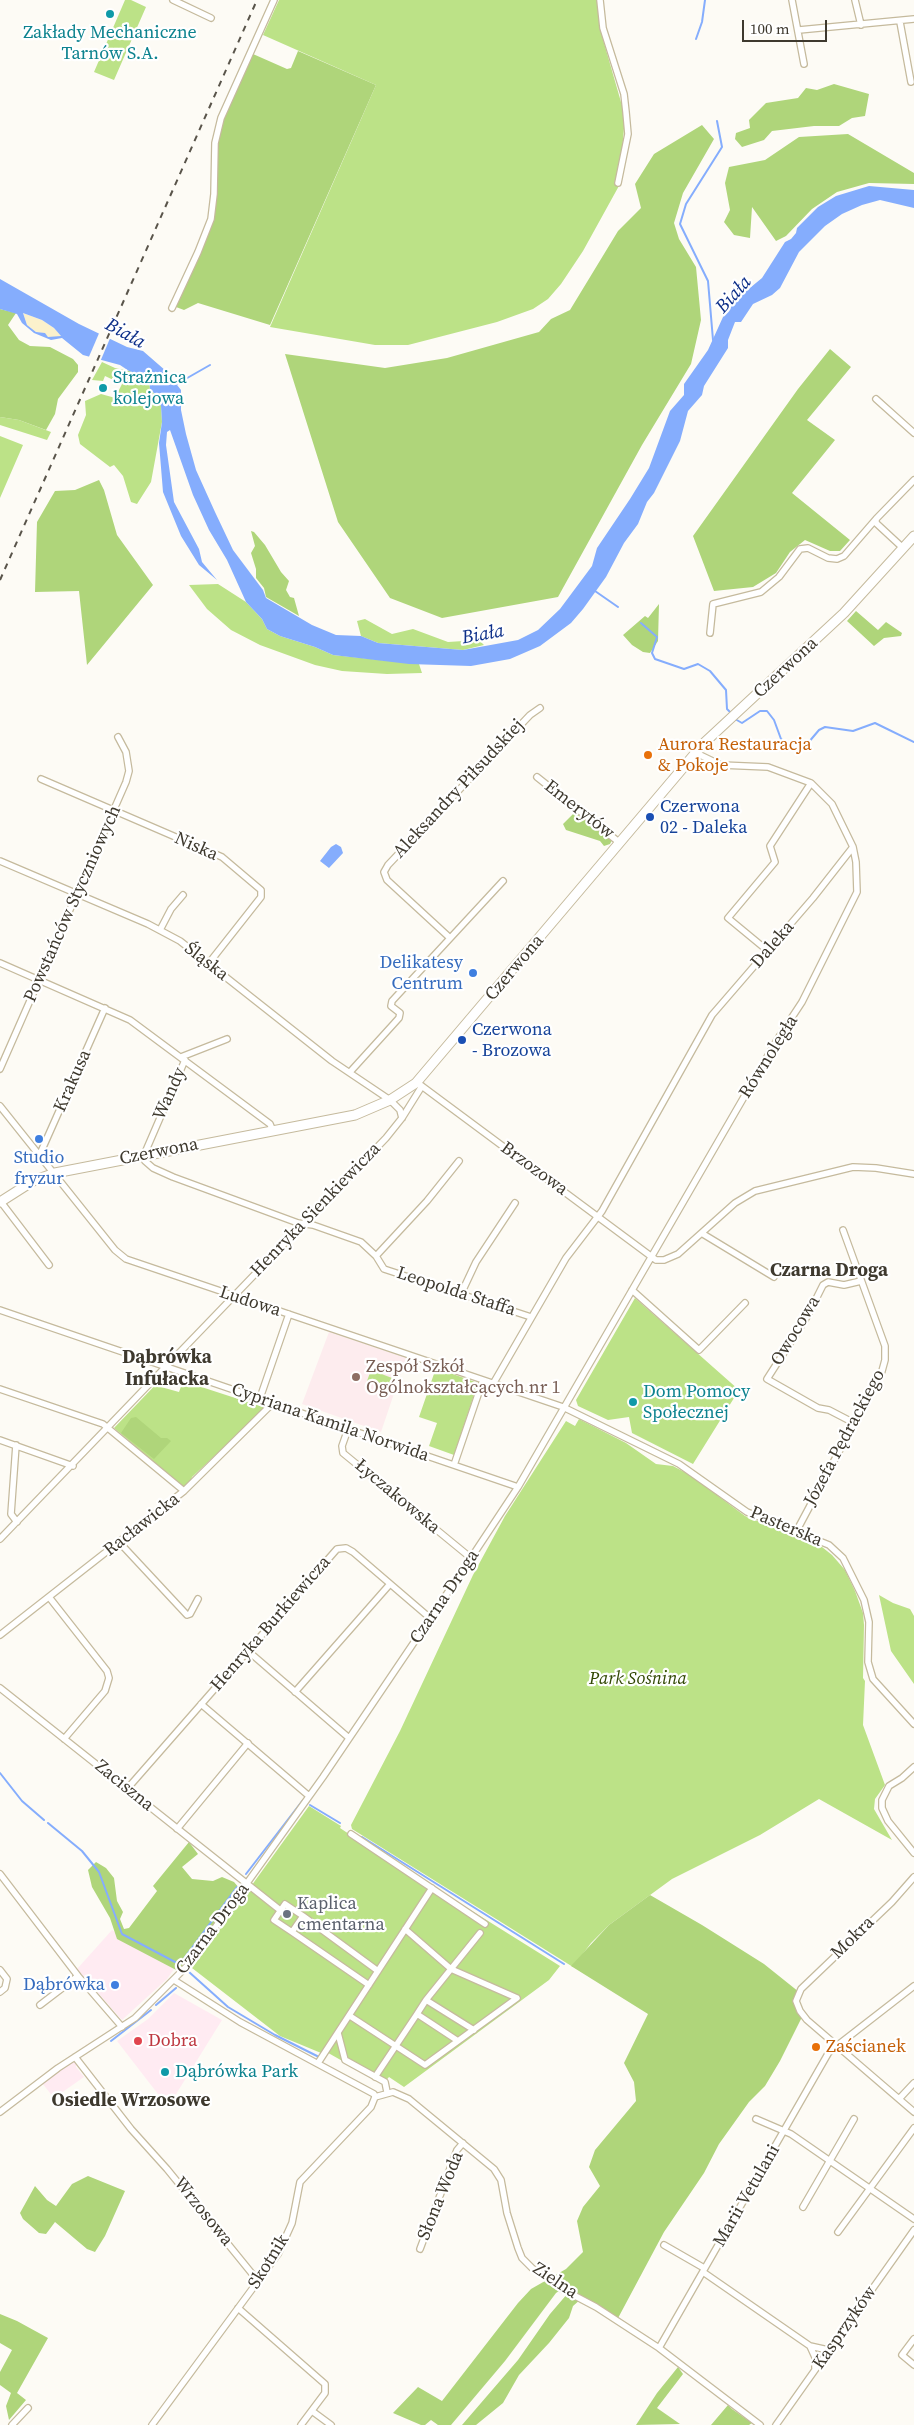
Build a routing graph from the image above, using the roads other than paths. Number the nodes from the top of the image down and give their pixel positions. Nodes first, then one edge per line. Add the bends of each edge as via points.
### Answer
1 (173, 0) edge
2 (274, 0) edge
3 (600, 0) edge
4 (792, 0) edge
5 (855, 0) edge
6 (211, 18) dead end
7 (914, 19) edge
8 (900, 22) junction
9 (861, 25) junction
10 (799, 30) junction
11 (804, 64) dead end
12 (911, 82) dead end
13 (618, 183) dead end
14 (172, 308) dead end
15 (876, 399) dead end
16 (914, 433) edge
17 (914, 480) edge
18 (876, 519) junction
19 (914, 536) edge
20 (903, 548) junction
21 (710, 634) dead end
22 (540, 708) dead end
23 (118, 736) dead end
24 (696, 753) junction
25 (537, 777) dead end
26 (41, 780) dead end
27 (810, 783) junction
28 (114, 810) junction
29 (620, 843) junction
30 (853, 847) junction
31 (0, 861) edge
32 (503, 881) dead end
33 (78, 894) junction
34 (183, 894) dead end
35 (160, 930) junction
36 (450, 938) junction
37 (768, 951) junction
38 (0, 962) edge
39 (209, 963) junction
40 (40, 980) junction
41 (105, 1008) junction
42 (227, 1038) dead end
43 (213, 1047) dead end
44 (183, 1059) junction
45 (0, 1070) edge
46 (350, 1072) junction
47 (419, 1084) junction
48 (390, 1100) junction
49 (0, 1106) edge
50 (402, 1118) junction
51 (273, 1131) junction
52 (40, 1154) junction
53 (144, 1156) junction
54 (459, 1161) dead end
55 (55, 1173) junction
56 (914, 1174) edge
57 (0, 1202) edge
58 (515, 1203) dead end
59 (598, 1216) junction
60 (304, 1223) junction
61 (844, 1230) dead end
62 (702, 1234) junction
63 (376, 1256) junction
64 (651, 1257) junction
65 (49, 1265) dead end
66 (774, 1277) dead end
67 (861, 1280) junction
68 (632, 1290) junction
69 (460, 1294) junction
70 (233, 1297) junction
71 (745, 1303) dead end
72 (0, 1310) edge
73 (289, 1314) junction
74 (531, 1318) junction
75 (166, 1366) junction
76 (483, 1380) junction
77 (493, 1384) junction
78 (0, 1389) edge
79 (260, 1398) junction
80 (273, 1403) junction
81 (563, 1407) junction
82 (854, 1423) junction
83 (108, 1427) junction
84 (348, 1429) junction
85 (0, 1440) edge
86 (16, 1445) junction
87 (454, 1465) junction
88 (72, 1466) junction
89 (518, 1487) junction
90 (184, 1492) junction
91 (17, 1522) junction
92 (796, 1532) junction
93 (0, 1539) edge
94 (120, 1542) junction
95 (471, 1558) junction
96 (390, 1584) junction
97 (49, 1597) junction
98 (198, 1599) dead end
99 (430, 1618) junction
100 (0, 1635) edge
101 (248, 1651) junction
102 (0, 1688) edge
103 (295, 1692) junction
104 (201, 1704) junction
105 (914, 1724) edge
106 (349, 1738) junction
107 (64, 1739) junction
108 (248, 1743) junction
109 (914, 1768) edge
110 (127, 1789) junction
111 (309, 1796) junction
112 (177, 1829) junction
113 (351, 1834) dead end
114 (914, 1853) edge
115 (0, 1874) edge
116 (914, 1877) edge
117 (247, 1884) junction
118 (432, 1888) junction
119 (280, 1910) junction
120 (303, 1916) junction
121 (485, 1924) dead end
122 (405, 1929) junction
123 (292, 1932) junction
124 (480, 1933) dead end
125 (451, 1969) junction
126 (0, 1970) edge
127 (378, 1971) junction
128 (78, 1976) junction
129 (174, 1980) junction
130 (369, 1985) junction
131 (914, 1986) edge
132 (0, 1992) edge
133 (426, 2000) junction
134 (40, 2005) dead end
135 (417, 2014) junction
136 (350, 2016) junction
137 (122, 2027) junction
138 (474, 2030) junction
139 (338, 2033) junction
140 (458, 2041) junction
141 (836, 2045) junction
142 (396, 2046) junction
143 (75, 2056) junction
144 (318, 2063) junction
145 (375, 2077) junction
146 (914, 2083) edge
147 (387, 2092) junction
148 (375, 2097) junction
149 (899, 2099) junction
150 (0, 2112) edge
151 (914, 2112) edge
152 (756, 2119) dead end
153 (854, 2119) dead end
154 (914, 2128) edge
155 (783, 2132) junction
156 (463, 2143) junction
157 (830, 2162) junction
158 (869, 2188) junction
159 (803, 2206) dead end
160 (914, 2219) edge
161 (914, 2230) edge
162 (838, 2232) dead end
163 (664, 2245) dead end
164 (420, 2249) dead end
165 (704, 2270) junction
166 (258, 2281) junction
167 (238, 2308) junction
168 (914, 2339) edge
169 (810, 2346) junction
170 (659, 2348) junction
171 (828, 2350) junction
172 (914, 2365) edge
173 (815, 2370) junction
174 (28, 2408) dead end
175 (312, 2412) junction
176 (12, 2425) edge
177 (152, 2425) edge
178 (301, 2425) edge
179 (331, 2425) edge
180 (760, 2425) edge
181 (776, 2425) edge

1 - 6 street
2 - 14 street via 221,118 215,143 211,219
3 - 13 street via 603,28 624,94 626,112 628,134
4 - 10 street
5 - 9 street
7 - 8 street
8 - 9 street
8 - 12 street
9 - 10 street
10 - 11 street
15 - 16 street
17 - 18 street
18 - 20 street via 876,523
18 - 21 street via 844,556 828,558 808,548 800,549 779,578 760,592 713,604
19 - 20 main road, Czerwona
20 - 24 main road, Czerwona via 844,613
22 - 36 street, Aleksandry Piłsudskiej via 384,872 387,880
23 - 28 street, Powstańców Styczniowych via 126,752 129,771
24 - 27 street via 721,765 768,767
24 - 29 main road, Czerwona
25 - 29 street, Emerytów
26 - 28 street, Niska
27 - 30 street via 832,804
27 - 37 street via 770,846 775,862 728,918
28 - 33 street, Powstańców Styczniowych
28 - 39 street, Niska via 222,857 261,890 261,897
29 - 47 main road, Czerwona
30 - 37 street, Daleka
30 - 64 street, Równoległa via 857,892 853,901 796,1013 777,1040
31 - 33 street, Śląska
32 - 36 street
33 - 35 street, Śląska
33 - 40 street, Powstańców Styczniowych
34 - 35 street
35 - 39 street, Śląska
36 - 46 street via 392,1001 391,1006 400,1013 398,1018
37 - 59 street, Daleka via 703,1029
38 - 40 street
39 - 46 street, Śląska via 325,1056
40 - 41 street
40 - 45 street, Powstańców Styczniowych
41 - 44 street via 130,1020
41 - 52 street, Krakusa
42 - 44 street
43 - 44 street
44 - 51 street via 270,1124
44 - 53 street, Wandy
46 - 48 street, Śląska
47 - 48 main road, Czerwona
47 - 50 street, Henryka Sienkiewicza
47 - 59 street, Brzozowa
48 - 50 street via 400,1110
48 - 51 main road, Czerwona via 346,1117
49 - 52 street, Ludowa
50 - 60 street, Henryka Sienkiewicza
51 - 53 main road, Czerwona
52 - 55 street, Ludowa
53 - 55 main road, Czerwona
53 - 60 street, Leopolda Staffa via 153,1168 173,1177
54 - 63 street
55 - 57 main road, Czerwona via 33,1181
55 - 70 street, Ludowa via 126,1259
56 - 62 street via 853,1168 755,1191 735,1203
57 - 65 street
58 - 69 street via 476,1262
59 - 64 street, Brzozowa
59 - 74 street, Daleka via 566,1258
60 - 63 street, Leopolda Staffa via 361,1242
60 - 70 street, Henryka Sienkiewicza
61 - 67 street, Józefa Pędrackiego
62 - 64 street via 668,1259
62 - 66 street
63 - 69 street, Leopolda Staffa via 384,1268
64 - 68 street, Czarna Droga
67 - 82 street, Józefa Pędrackiego via 885,1346 885,1360
67 - 82 street, Owocowa via 844,1285 828,1282 823,1285 767,1379 818,1408
68 - 71 street via 699,1350
68 - 81 street, Czarna Droga
69 - 74 street, Leopolda Staffa
70 - 73 street, Ludowa
70 - 75 street, Henryka Sienkiewicza
72 - 75 street, Cypriana Kamila Norwida
73 - 76 street, Ludowa
73 - 79 street
74 - 77 street, Daleka
75 - 79 street, Cypriana Kamila Norwida
75 - 83 street, Henryka Sienkiewicza
76 - 77 street, Ludowa
76 - 87 street
77 - 81 street, Ludowa
78 - 83 street
79 - 80 street, Cypriana Kamila Norwida
80 - 84 street, Cypriana Kamila Norwida
80 - 90 street, Racławicka
81 - 89 street, Czarna Droga
81 - 92 street, Pasterska via 680,1464 747,1512
82 - 92 street, Józefa Pędrackiego
83 - 88 street, Henryka Sienkiewicza
83 - 90 street
84 - 87 street, Cypriana Kamila Norwida
84 - 95 street, Łyczakowska via 343,1453
85 - 86 street
86 - 88 street
86 - 91 street via 11,1514
87 - 89 street, Cypriana Kamila Norwida
88 - 91 street, Henryka Sienkiewicza
89 - 95 street, Czarna Droga
90 - 94 street, Racławicka
91 - 93 street, Henryka Sienkiewicza
92 - 105 street, Pasterska via 829,1545 843,1558 868,1612 870,1670 884,1692
94 - 97 street, Racławicka
94 - 98 street via 187,1615
95 - 99 street, Czarna Droga
96 - 99 street, Henryka Burkiewicza
96 - 101 street, Henryka Burkiewicza via 353,1552 346,1548 337,1549
96 - 103 street
97 - 100 street, Racławicka
97 - 107 street via 109,1678 105,1691
99 - 106 street, Czarna Droga
101 - 103 street
101 - 104 street, Henryka Burkiewicza
102 - 107 street, Zaciszna
103 - 106 street
104 - 108 street
104 - 110 street, Henryka Burkiewicza
106 - 111 street, Czarna Droga
107 - 110 street, Zaciszna
108 - 111 street
108 - 112 street
109 - 114 street via 888,1786 882,1800 888,1821
110 - 112 street, Zaciszna
111 - 117 street, Czarna Droga
112 - 117 street, Zaciszna
113 - 118 street
115 - 128 street
116 - 141 street, Mokra via 801,1989 796,2001 800,2011
117 - 119 street, Zaciszna
117 - 129 street, Czarna Droga
118 - 121 street
118 - 122 street
119 - 120 street via 285,1904
119 - 123 street via 274,1920
120 - 123 street
120 - 127 street
122 - 125 street
122 - 127 street
123 - 130 street
124 - 125 street
125 - 133 street
125 - 138 street via 517,1998
126 - 132 street via 7,1979 5,1988
127 - 130 street
128 - 134 street
128 - 137 street
129 - 137 street, Czarna Droga
129 - 144 street via 240,2022
130 - 136 street
131 - 141 street, Marii Vetulani
133 - 135 street
133 - 138 street
135 - 140 street
135 - 142 street
136 - 139 street
136 - 142 street
137 - 143 street, Czarna Droga
138 - 140 street
139 - 144 street
139 - 145 street via 346,2060
140 - 142 street via 425,2065
141 - 149 street
141 - 155 street, Marii Vetulani
142 - 145 street
143 - 150 street, Czarna Droga
143 - 166 street, Wrzosowa
144 - 148 street
145 - 147 street via 385,2082
146 - 149 street
147 - 148 street
147 - 156 street, Zielna via 409,2099
148 - 166 street, Skotnik via 370,2108 300,2182 285,2242
149 - 151 street
152 - 155 street
153 - 157 street
154 - 158 street
155 - 157 street via 791,2134
155 - 165 street, Marii Vetulani
156 - 164 street, Słona Woda via 457,2150
156 - 170 street, Zielna via 500,2175 507,2214 522,2258 562,2289
157 - 158 street
157 - 159 street
158 - 160 street
158 - 162 street
161 - 171 street, Kasprzyków
163 - 165 street
165 - 169 street
165 - 170 street, Marii Vetulani
166 - 167 street, Skotnik
167 - 175 street via 326,2384 326,2393
167 - 177 street, Skotnik
168 - 172 street via 902,2355
169 - 171 street
169 - 173 street via 815,2357
170 - 180 street, Zielna
171 - 173 street, Kasprzyków
173 - 181 street, Kasprzyków
174 - 176 street
175 - 178 street
175 - 179 street

